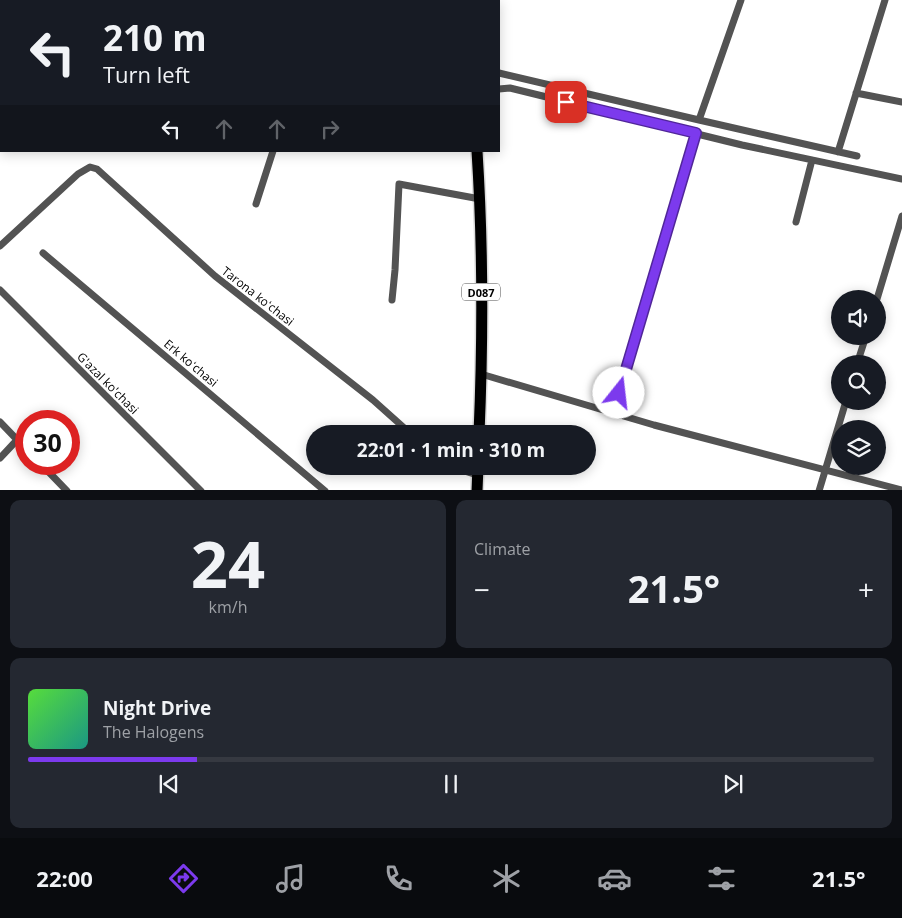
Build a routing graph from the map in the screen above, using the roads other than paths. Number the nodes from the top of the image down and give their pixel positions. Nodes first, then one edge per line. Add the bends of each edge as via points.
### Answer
1 (741, 0) edge
2 (885, 0) edge
3 (500, 73) edge
4 (500, 89) edge
5 (856, 94) junction
6 (902, 102) edge
7 (699, 120) junction
8 (696, 133) junction
9 (272, 152) edge
10 (476, 152) edge
11 (838, 152) junction
12 (857, 156) dead end
13 (812, 160) junction
14 (902, 179) edge
15 (480, 200) junction
16 (256, 204) dead end
17 (902, 216) edge
18 (796, 222) dead end
19 (1, 242) edge
20 (43, 253) dead end
21 (0, 290) edge
22 (880, 290) edge
23 (392, 300) dead end
24 (481, 374) junction
25 (843, 410) edge
26 (614, 412) junction
27 (0, 422) edge
28 (400, 425) edge
29 (479, 425) edge
30 (15, 438) edge
31 (15, 442) edge
32 (0, 458) edge
33 (826, 468) junction
34 (52, 475) edge
35 (478, 475) edge
36 (67, 490) edge
37 (202, 490) edge
38 (325, 490) edge
39 (477, 490) edge
40 (819, 490) edge
41 (902, 490) edge

1 - 7 street
2 - 5 street
3 - 7 street
4 - 8 street via 510,88
5 - 6 street
5 - 11 street
7 - 11 street
8 - 13 street
8 - 26 street
9 - 16 street
10 - 15 main road, D087
11 - 12 street
13 - 14 street
13 - 18 street
15 - 23 street via 399,184
15 - 24 main road, D087
17 - 22 street
19 - 28 street, Tarona koʻchasi via 78,174 90,167 97,169 215,276
20 - 38 street, Erk koʻchasi
21 - 37 street, G'azal ko'chasi
24 - 26 street
24 - 29 main road, D087
25 - 33 street
26 - 33 street
27 - 30 street
31 - 32 street
33 - 40 street
33 - 41 street
34 - 36 street
35 - 39 main road

